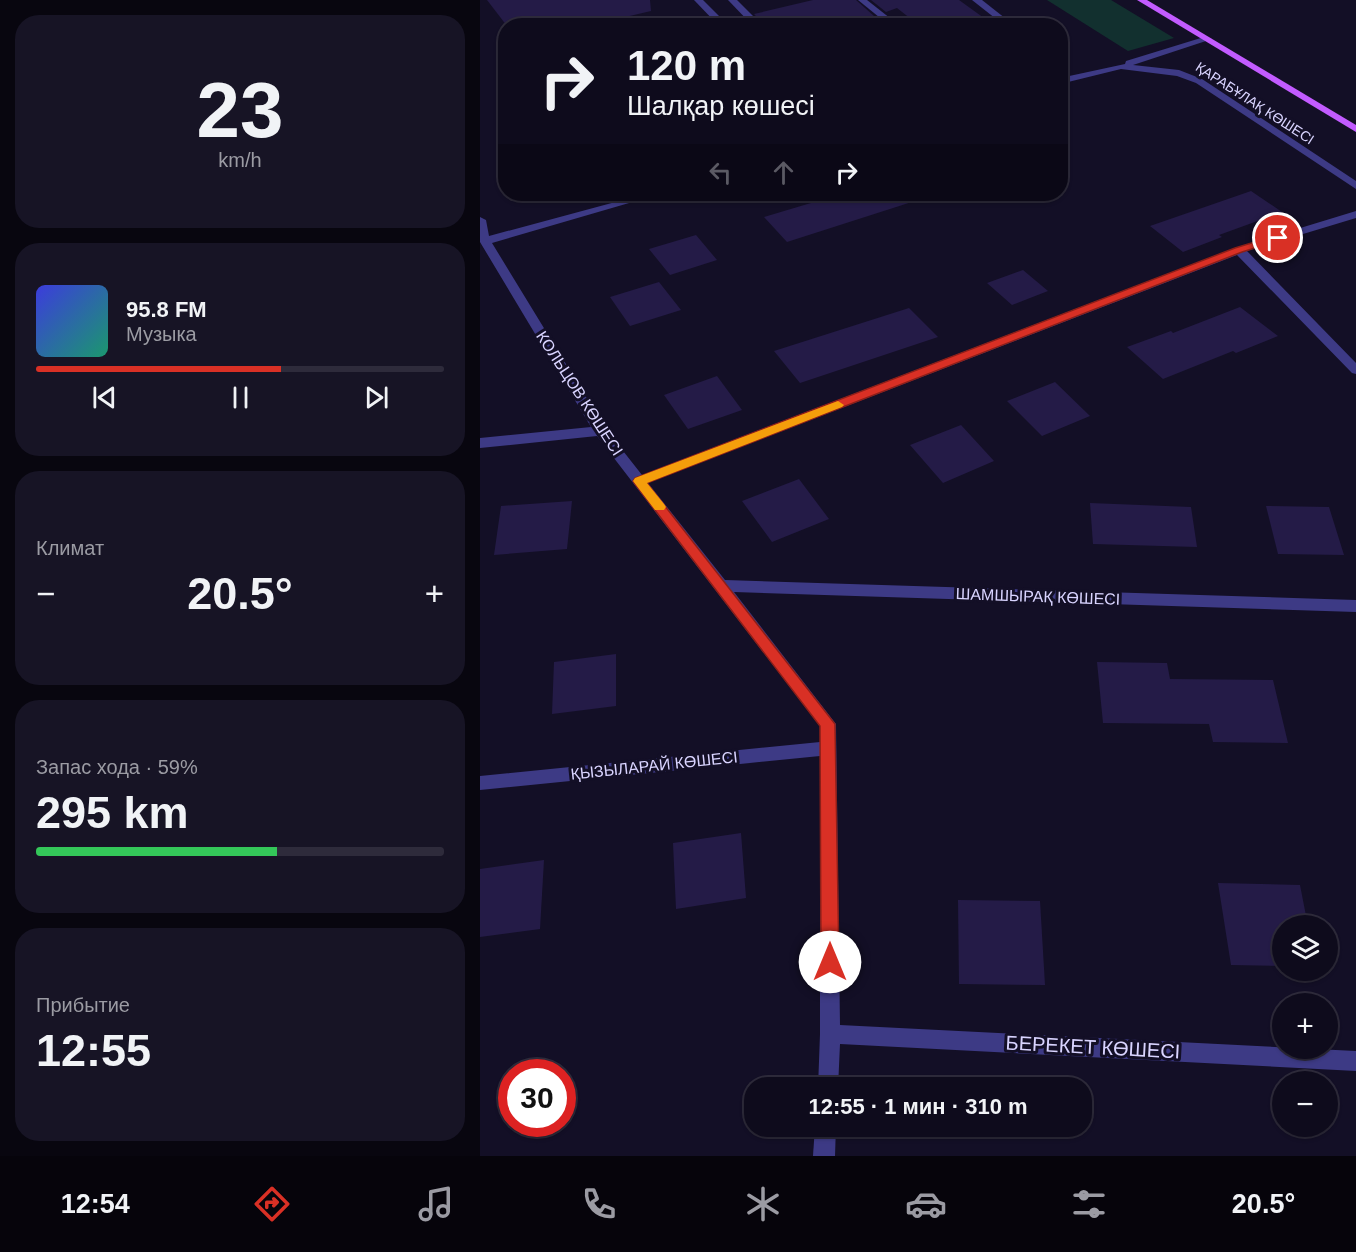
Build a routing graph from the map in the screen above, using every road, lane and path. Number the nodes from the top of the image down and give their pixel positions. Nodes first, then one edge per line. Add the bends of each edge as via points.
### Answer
1 (698, 0) edge
2 (732, 0) edge
3 (862, 0) edge
4 (976, 0) edge
5 (1141, 0) edge
6 (717, 18) edge
7 (751, 18) edge
8 (886, 18) edge
9 (1000, 18) edge
10 (1207, 39) junction
11 (1121, 66) junction
12 (1068, 79) edge
13 (1356, 129) edge
14 (1356, 186) edge
15 (630, 201) edge
16 (1356, 214) edge
17 (480, 220) edge
18 (485, 241) junction
19 (1239, 250) junction
20 (1356, 370) edge
21 (600, 431) junction
22 (480, 443) edge
23 (639, 481) junction
24 (721, 586) junction
25 (1356, 606) edge
26 (828, 748) junction
27 (480, 783) edge
28 (830, 1034) junction
29 (1356, 1061) edge
30 (828, 1077) edge
31 (825, 1137) edge
32 (824, 1156) edge

1 - 6 street
2 - 7 street
3 - 8 street
4 - 9 street
5 - 10 main road
10 - 11 street
10 - 13 main road
11 - 12 street, ҚАРАБҰЛАҚ КӨШЕСІ
11 - 14 street, ҚАРАБҰЛАҚ КӨШЕСІ via 1179,73 1199,81
15 - 18 street
16 - 19 street
17 - 18 street, КОЛЬЦОВ КӨШЕСІ
18 - 21 street, КОЛЬЦОВ КӨШЕСІ
19 - 20 street
19 - 23 street
21 - 22 street
21 - 23 street, КОЛЬЦОВ КӨШЕСІ
23 - 24 street, КОЛЬЦОВ КӨШЕСІ
24 - 25 street, ШАМШЫРАҚ КӨШЕСІ
24 - 26 street, КОЛЬЦОВ КӨШЕСІ via 828,724
26 - 27 street, ҚЫЗЫЛАРАЙ КӨШЕСІ
26 - 28 street, КОЛЬЦОВ КӨШЕСІ
28 - 29 street, БЕРЕКЕТ КӨШЕСІ
28 - 30 street, КОЛЬЦОВ КӨШЕСІ
31 - 32 street

